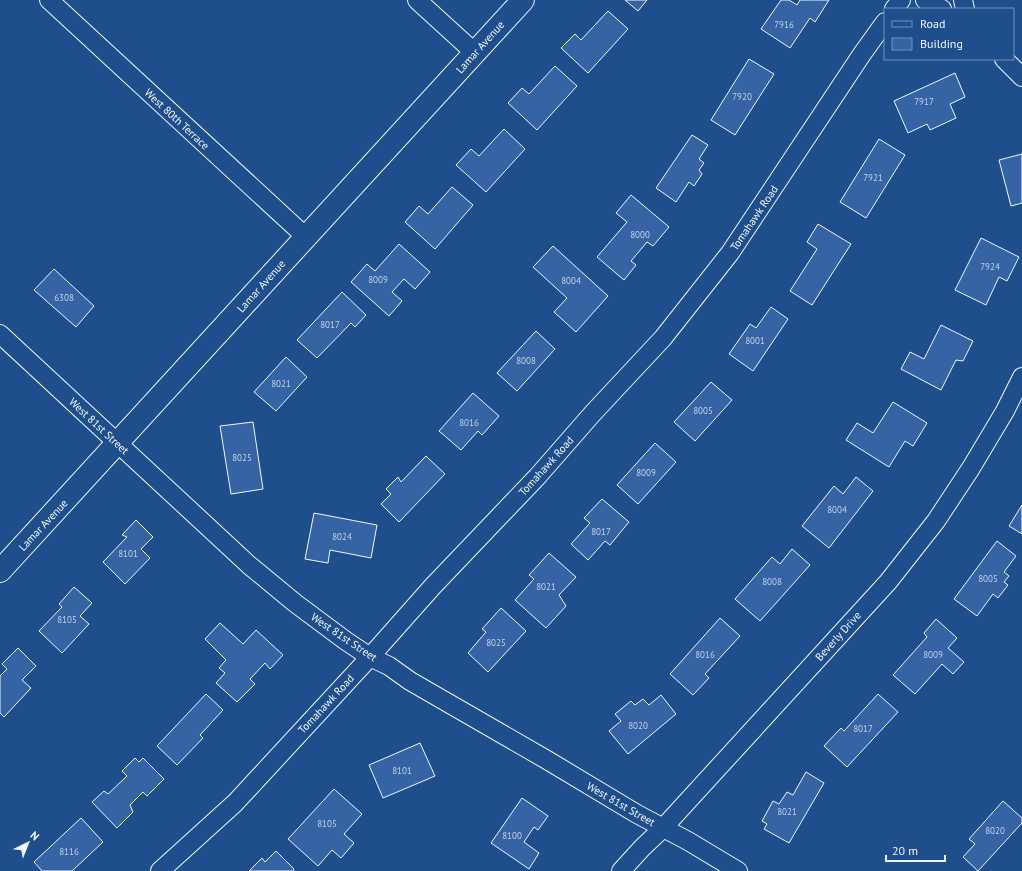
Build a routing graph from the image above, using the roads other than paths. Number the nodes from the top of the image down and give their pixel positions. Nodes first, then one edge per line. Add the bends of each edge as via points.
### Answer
1 (49, 0) edge
2 (417, 0) edge
3 (523, 0) edge
4 (901, 0) edge
5 (925, 0) edge
6 (895, 8) edge
7 (940, 8) edge
8 (884, 23) edge
9 (475, 52) junction
10 (1005, 60) edge
11 (1022, 77) edge
12 (306, 237) junction
13 (0, 334) edge
14 (1022, 377) edge
15 (118, 443) junction
16 (0, 571) edge
17 (370, 656) junction
18 (663, 828) junction
19 (160, 871) edge
20 (621, 871) edge
21 (738, 871) edge

1 - 12 street, West 80th Terrace
2 - 9 street
3 - 9 street, Lamar Avenue
4 - 6 street
5 - 7 street
8 - 17 street, Tomahawk Road via 730,253 663,338
9 - 12 street, Lamar Avenue
10 - 11 street
12 - 15 street, Lamar Avenue
13 - 15 street, West 81st Street
14 - 18 street, Beverly Drive via 972,468 936,521 888,582
15 - 16 street, Lamar Avenue
15 - 17 street, West 81st Street via 249,565 295,603
17 - 18 street, West 81st Street
17 - 19 street, Tomahawk Road via 235,802
18 - 20 street, Beverly Drive
18 - 21 street, West 81st Street

